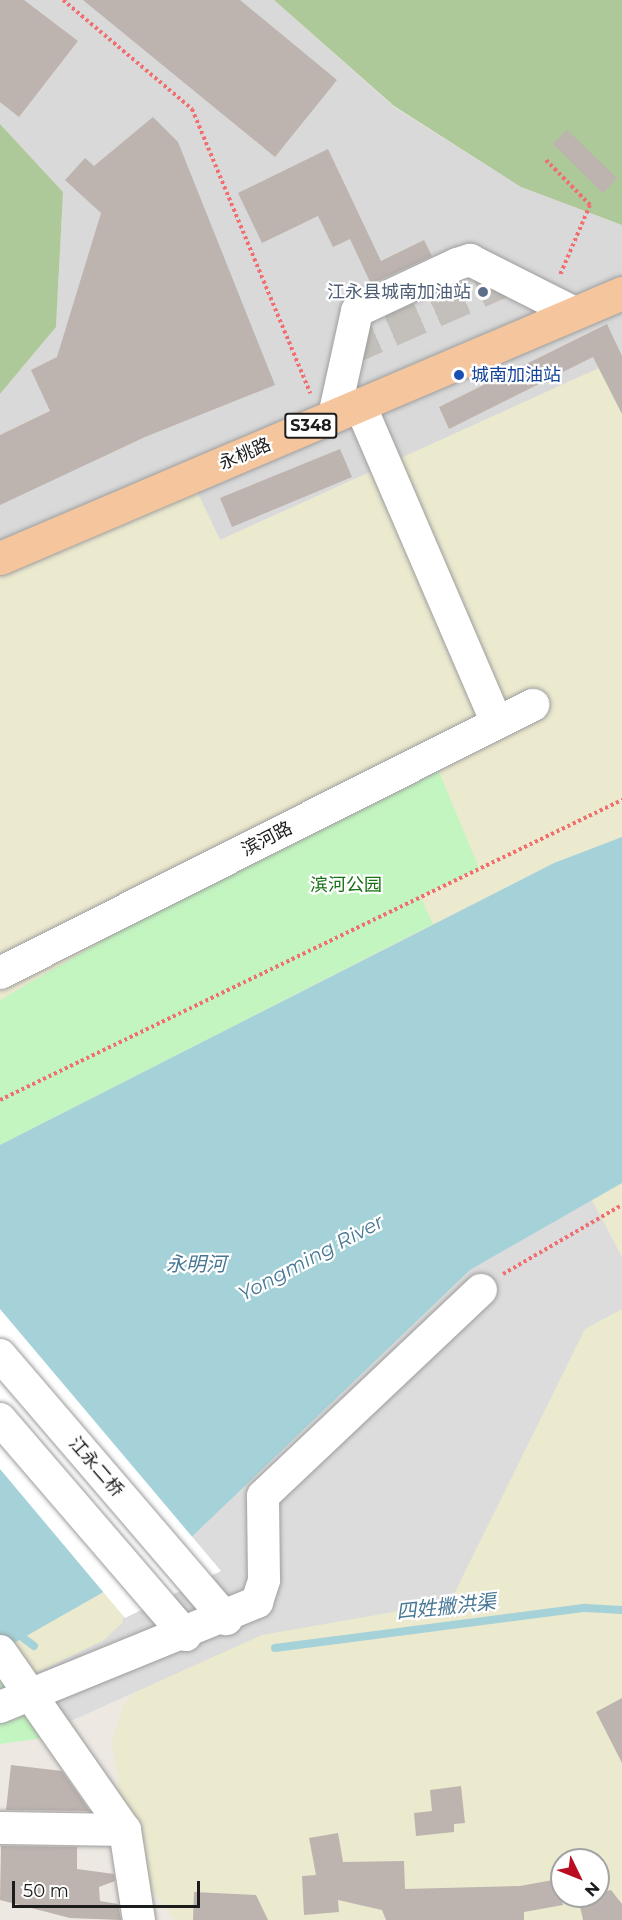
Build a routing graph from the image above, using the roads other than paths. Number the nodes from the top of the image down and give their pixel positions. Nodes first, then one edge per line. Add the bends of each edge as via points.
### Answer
1 (622, 293) edge
2 (576, 313) junction
3 (338, 414) junction
4 (0, 558) edge
5 (533, 705) dead end
6 (497, 723) junction
7 (0, 973) edge
8 (481, 1290) road end
9 (0, 1355) edge
10 (0, 1419) edge
11 (225, 1619) junction
12 (186, 1635) junction
13 (4, 1656) edge
14 (32, 1698) junction
15 (0, 1707) edge
16 (0, 1828) edge
17 (125, 1830) junction
18 (139, 1920) edge

1 - 2 main road, 永桃路 / S348
2 - 3 main road, 永桃路 / S348
2 - 3 street via 470,260 436,273 357,310
3 - 4 main road, 永桃路 / S348
3 - 6 street
5 - 6 street, 滨河路
6 - 7 street, 滨河路
8 - 11 street via 263,1496 262,1594 248,1610
9 - 11 street, 江永二桥
10 - 12 street
11 - 12 street
12 - 14 street
13 - 14 street
14 - 15 street
14 - 17 street
16 - 17 street
17 - 18 street

